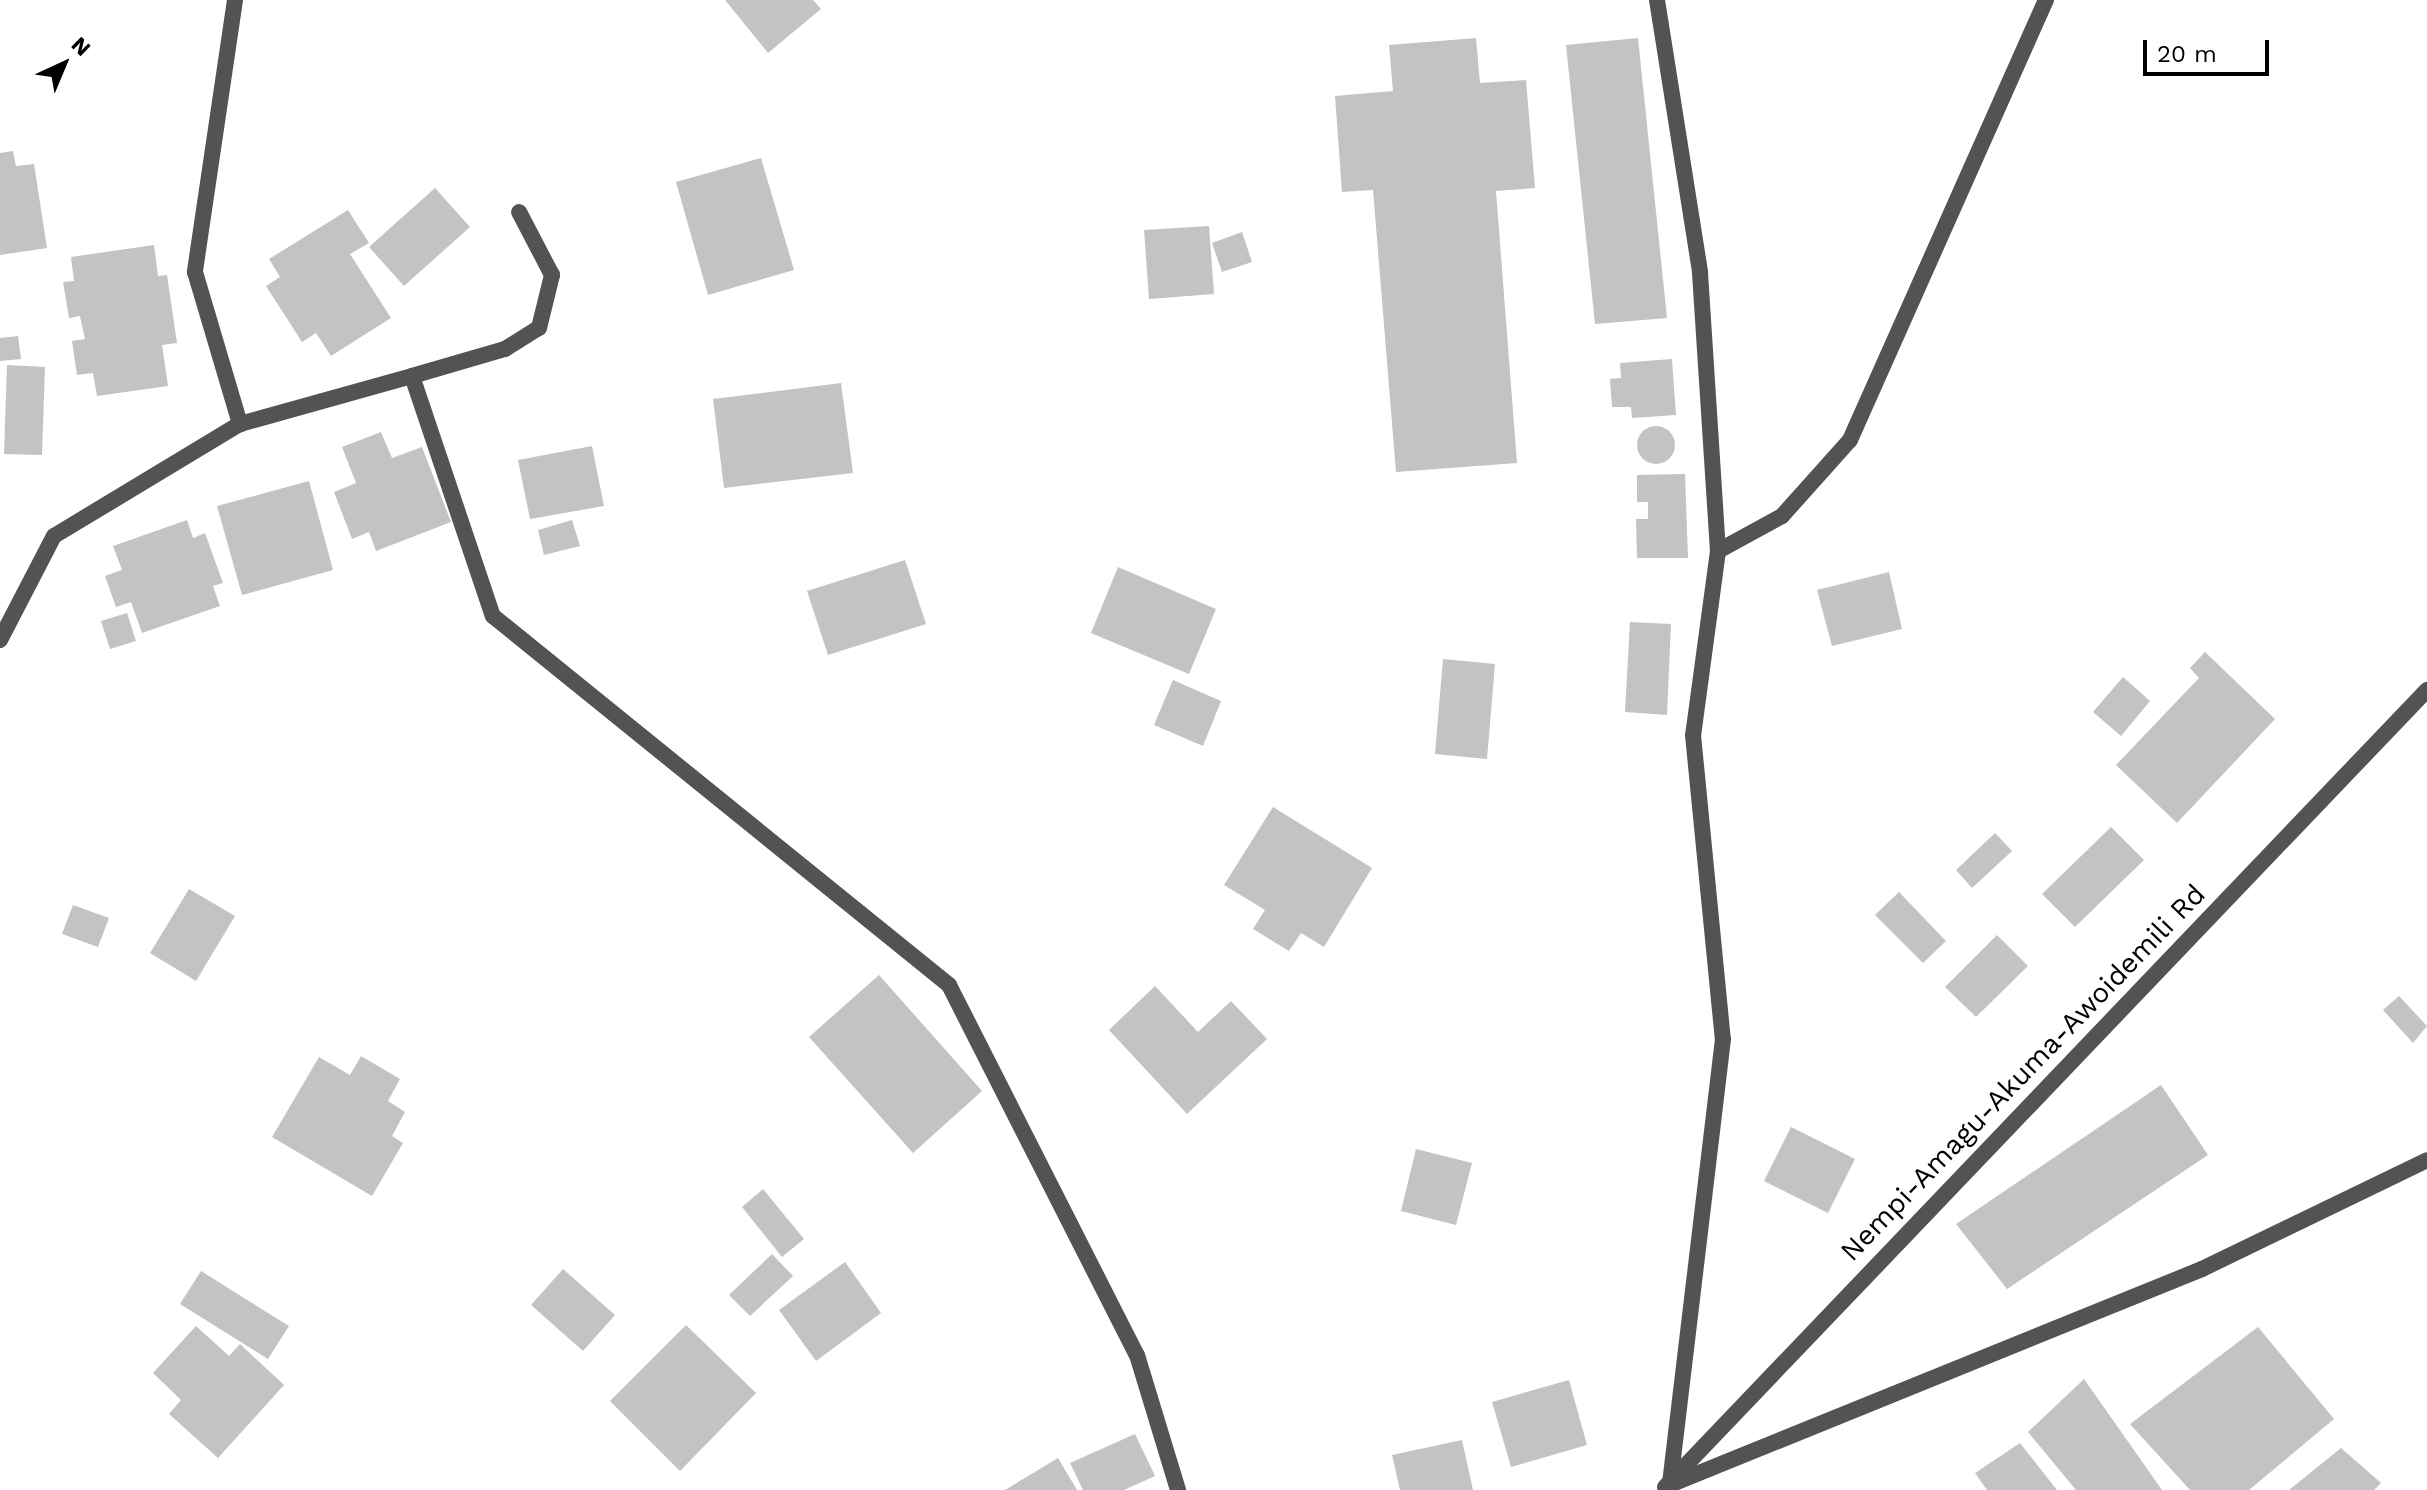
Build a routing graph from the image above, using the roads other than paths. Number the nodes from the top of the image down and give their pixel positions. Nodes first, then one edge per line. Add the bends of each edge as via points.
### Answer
1 (235, 0) edge
2 (1657, 0) edge
3 (2046, 0) edge
4 (519, 212) dead end
5 (412, 376) junction
6 (240, 424) junction
7 (1718, 551) junction
8 (0, 640) edge
9 (2427, 690) edge
10 (2427, 1160) edge
11 (1664, 1489) edge
12 (1178, 1490) edge

1 - 6 street via 195,272
2 - 7 street via 1700,273
3 - 7 street via 1850,440 1782,516
4 - 5 street via 552,275 539,328 505,349
5 - 6 street
5 - 12 street via 493,616 949,985 1137,1355
6 - 8 street via 54,536
7 - 11 street via 1693,735 1723,1039
9 - 11 street, Nempi-Amagu-Akuma-Awoidemili Rd
10 - 11 street via 2202,1269

